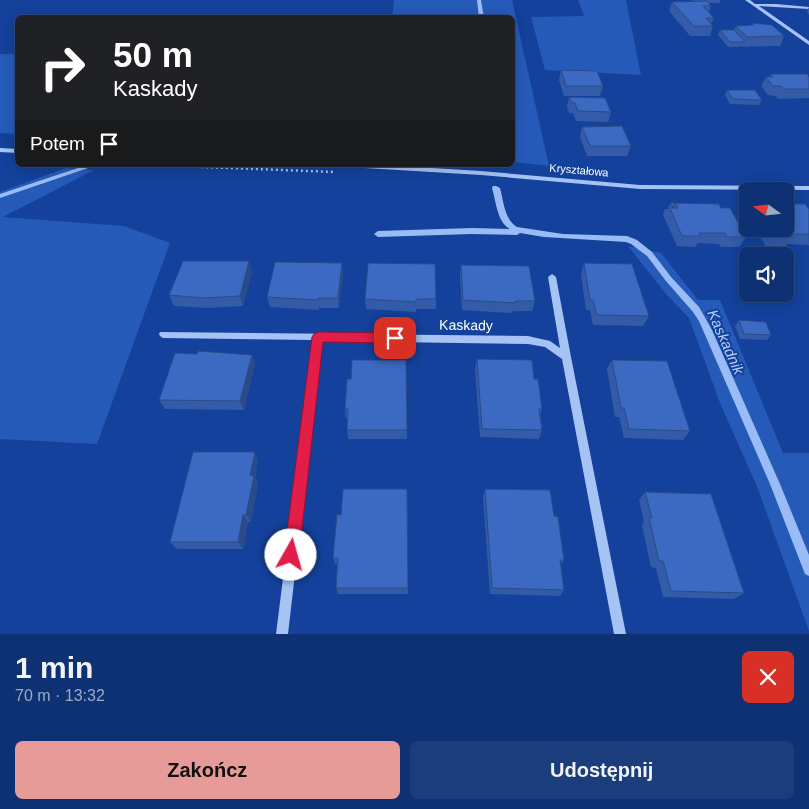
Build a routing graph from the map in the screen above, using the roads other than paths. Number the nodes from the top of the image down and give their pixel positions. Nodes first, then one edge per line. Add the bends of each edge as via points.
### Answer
1 (748, 0) edge
2 (755, 5) junction
3 (809, 8) edge
4 (809, 43) edge
5 (0, 150) edge
6 (15, 151) edge
7 (381, 167) edge
8 (809, 188) edge
9 (552, 277) dead end
10 (163, 334) dead end
11 (318, 337) junction
12 (566, 357) junction
13 (282, 634) edge
14 (620, 634) edge

1 - 2 street
2 - 3 street
2 - 4 street
5 - 6 street
7 - 8 street, Kryształowa via 640,186
9 - 12 street
10 - 11 street
11 - 12 street, Kaskady via 528,340 547,344
11 - 13 street
12 - 14 street

